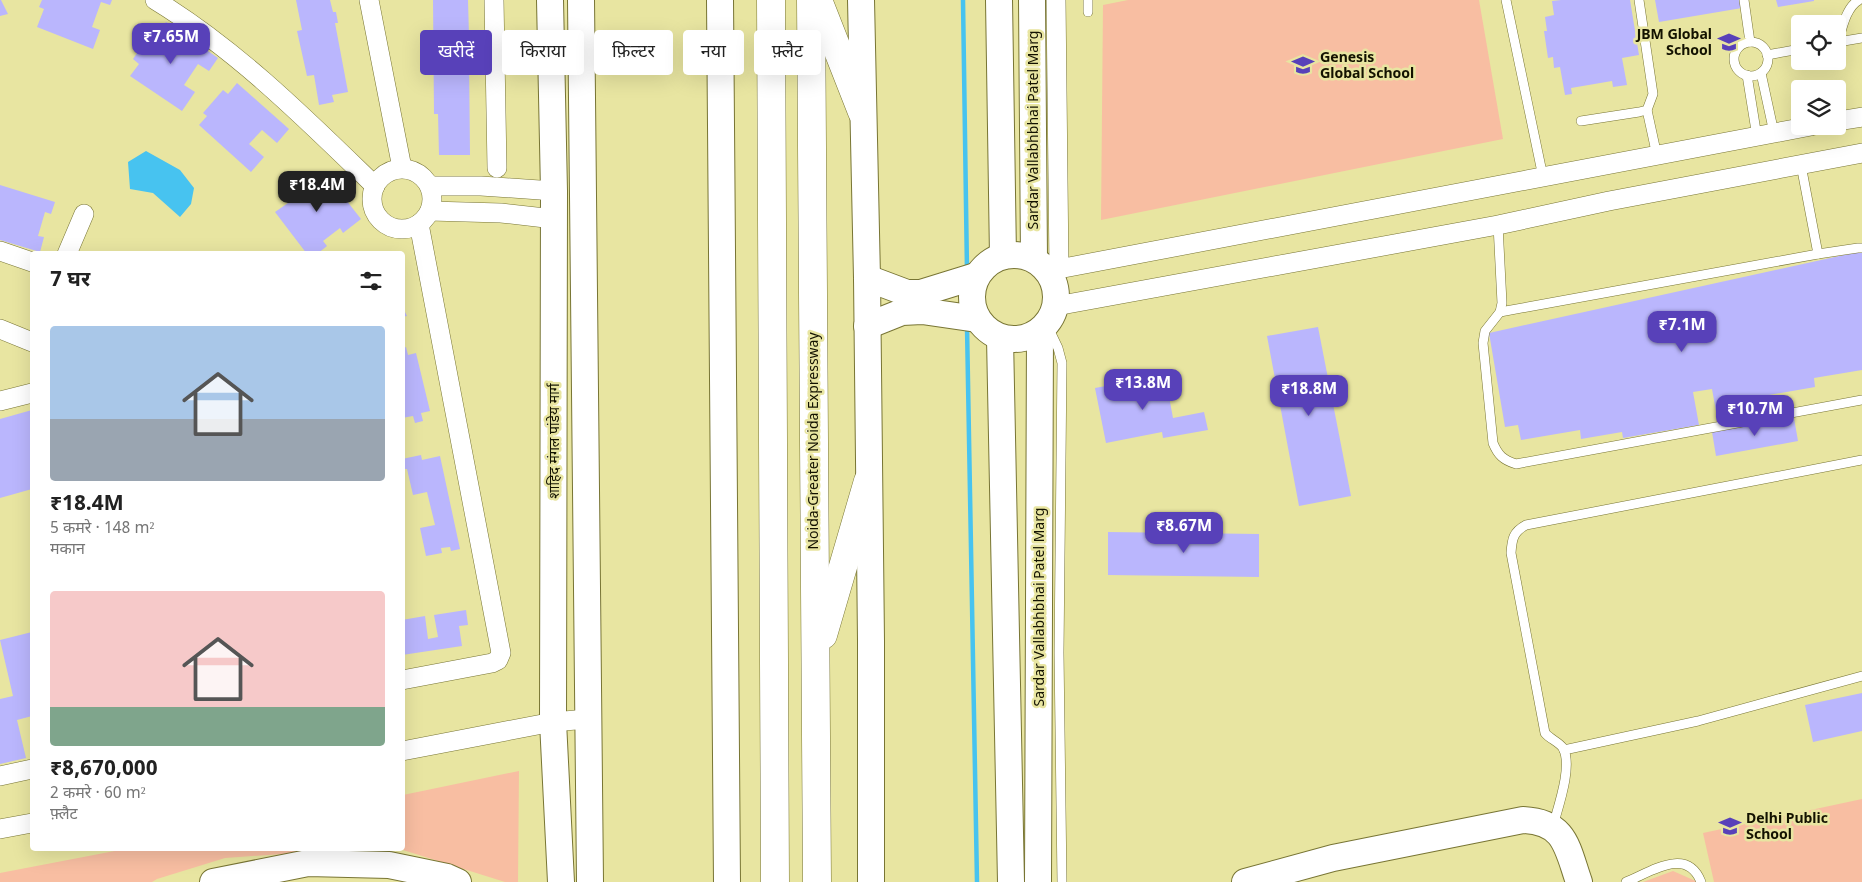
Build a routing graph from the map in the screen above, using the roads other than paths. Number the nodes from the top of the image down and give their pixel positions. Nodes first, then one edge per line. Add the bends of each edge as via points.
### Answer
1 (155, 0) edge
2 (369, 0) edge
3 (494, 0) edge
4 (550, 0) edge
5 (581, 0) edge
6 (720, 0) edge
7 (771, 0) edge
8 (811, 0) edge
9 (818, 0) edge
10 (861, 0) edge
11 (999, 0) edge
12 (1032, 0) edge
13 (1056, 0) edge
14 (1088, 0) edge
15 (1506, 0) edge
16 (1639, 0) edge
17 (1744, 0) edge
18 (1859, 0) edge
19 (1088, 12) dead end
20 (1862, 38) edge
21 (1750, 42) junction
22 (1791, 51) edge
23 (1767, 55) junction
24 (1761, 73) junction
25 (1747, 76) junction
26 (1647, 110) junction
27 (862, 112) junction
28 (1862, 116) edge
29 (1846, 119) edge
30 (1581, 121) dead end
31 (1791, 130) edge
32 (1765, 135) junction
33 (1862, 153) edge
34 (1657, 156) junction
35 (1801, 165) junction
36 (402, 168) junction
37 (497, 168) dead end
38 (1543, 177) junction
39 (374, 186) junction
40 (430, 186) junction
41 (488, 187) junction
42 (554, 191) junction
43 (489, 213) junction
44 (84, 214) dead end
45 (424, 218) junction
46 (554, 219) junction
47 (1498, 225) junction
48 (1862, 248) edge
49 (0, 251) edge
50 (68, 251) edge
51 (1818, 254) junction
52 (1003, 256) junction
53 (30, 261) edge
54 (1047, 266) junction
55 (976, 276) junction
56 (867, 278) junction
57 (1500, 312) junction
58 (977, 319) junction
59 (1047, 321) junction
60 (867, 326) junction
61 (0, 329) edge
62 (1000, 338) junction
63 (30, 341) edge
64 (30, 393) edge
65 (1862, 400) edge
66 (0, 401) edge
67 (1862, 460) edge
68 (868, 481) junction
69 (1049, 654) junction
70 (815, 664) junction
71 (1862, 676) edge
72 (405, 679) edge
73 (587, 719) junction
74 (553, 722) junction
75 (405, 750) edge
76 (1564, 750) junction
77 (30, 769) edge
78 (0, 776) edge
79 (30, 823) edge
80 (1553, 827) junction
81 (0, 829) edge
82 (213, 882) edge
83 (458, 882) edge
84 (561, 882) edge
85 (590, 882) edge
86 (727, 882) edge
87 (775, 882) edge
88 (817, 882) edge
89 (871, 882) edge
90 (1011, 882) edge
91 (1038, 882) edge
92 (1062, 882) edge
93 (1245, 882) edge
94 (1579, 882) edge
95 (1626, 882) edge
96 (1701, 882) edge

1 - 39 street via 266,84
2 - 36 street
3 - 37 street
4 - 42 street, शाहिद मंगल पांडेय मार्ग
5 - 73 street
6 - 86 street
7 - 87 highway
8 - 70 highway, Noida-Greater Noida Expressway
9 - 27 highway
10 - 27 street
11 - 52 street
12 - 54 street, Sardar Vallabhbhai Patel Marg
13 - 54 street
14 - 19 lane
15 - 38 lane
16 - 26 lane via 1653,94
17 - 21 lane
18 - 20 lane via 1849,11 1838,42
21 - 23 lane via 1761,45
21 - 25 lane via 1739,46 1734,57 1737,69
22 - 23 lane
23 - 24 lane via 1767,65
24 - 25 lane
24 - 32 lane
25 - 32 lane
26 - 30 lane
26 - 34 lane
27 - 56 street
28 - 29 street
31 - 32 street
32 - 34 street
33 - 35 street
34 - 38 street
35 - 47 street
35 - 51 lane
36 - 39 street via 386,173
36 - 40 street via 419,173
38 - 54 street
39 - 45 street via 374,211 386,224 402,229
40 - 41 street
40 - 45 street via 432,195
41 - 42 street
41 - 43 street
42 - 46 street, शाहिद मंगल पांडेय मार्ग
43 - 45 street
43 - 46 street
44 - 50 street
45 - 72 street via 501,653 492,664
46 - 74 street, शाहिद मंगल पांडेय मार्ग
47 - 57 lane
47 - 59 street
48 - 51 lane
49 - 53 street
51 - 57 lane
52 - 54 street via 1019,254
52 - 55 street via 988,263
54 - 59 street, Sardar Vallabhbhai Patel Marg via 1056,288
55 - 56 street via 914,293 896,290
55 - 58 street via 972,305
56 - 60 street
57 - 65 lane via 1485,331 1483,344 1493,443 1505,460 1516,464
58 - 60 street via 922,311 902,312
58 - 62 street
59 - 62 street via 1021,340
59 - 69 street, Sardar Vallabhbhai Patel Marg
60 - 68 street
61 - 63 street
62 - 90 street
64 - 66 street
67 - 76 lane via 1526,525 1517,530 1510,553 1546,732
68 - 70 highway
68 - 89 street
69 - 91 street, Sardar Vallabhbhai Patel Marg
69 - 92 lane
70 - 88 highway, Noida-Greater Noida Expressway
71 - 76 lane via 1698,721
73 - 74 street
73 - 85 street
74 - 75 street
74 - 84 street, शाहिद मंगल पांडेय मार्ग
76 - 80 lane via 1567,768
77 - 78 street
79 - 81 street
80 - 93 street via 1538,820 1523,820 1333,858
80 - 94 street via 1565,840
82 - 83 street via 308,863 389,866
95 - 96 lane via 1670,863 1683,862 1692,868

